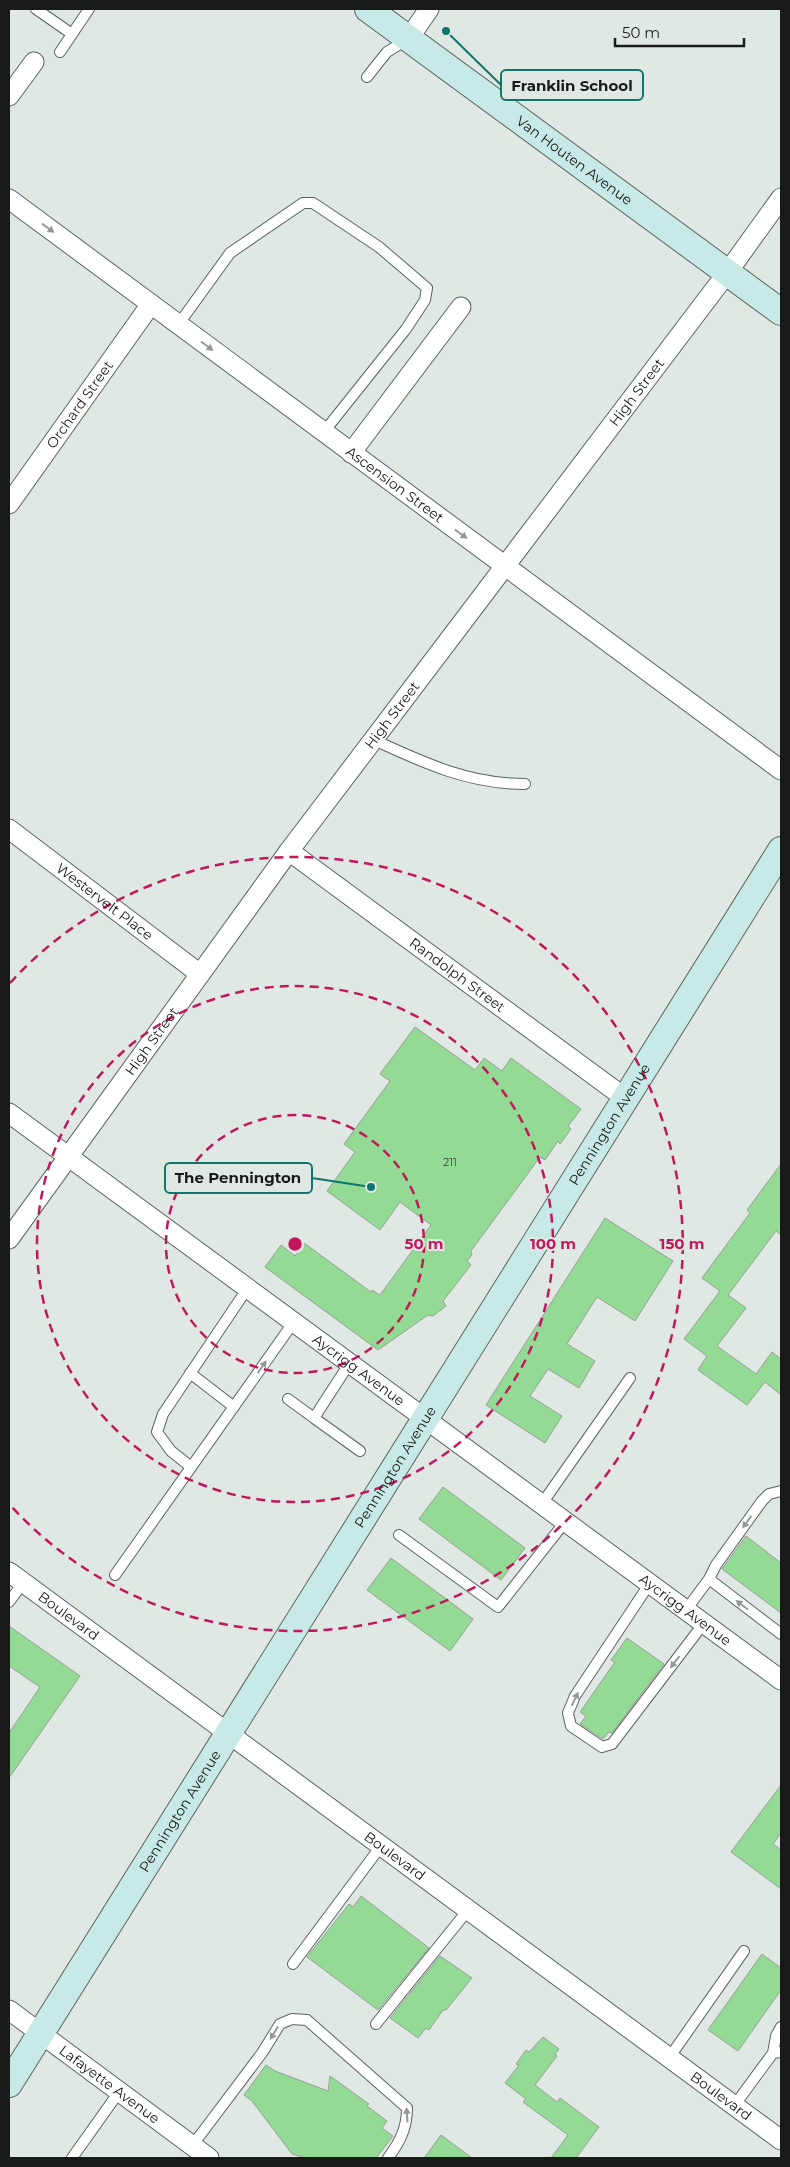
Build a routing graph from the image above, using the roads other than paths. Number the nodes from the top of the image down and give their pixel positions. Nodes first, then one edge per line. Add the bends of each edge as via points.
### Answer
1 (36, 9) edge
2 (89, 9) edge
3 (368, 9) edge
4 (428, 9) edge
5 (72, 34) junction
6 (409, 38) junction
7 (60, 52) dead end
8 (34, 62) dead end
9 (368, 77) dead end
10 (9, 96) edge
11 (781, 198) edge
12 (9, 199) edge
13 (728, 273) junction
14 (151, 304) junction
15 (461, 307) dead end
16 (781, 312) edge
17 (178, 325) junction
18 (323, 433) junction
19 (351, 453) junction
20 (9, 504) edge
21 (506, 566) junction
22 (374, 740) junction
23 (781, 770) edge
24 (525, 784) dead end
25 (9, 829) edge
26 (781, 850) edge
27 (289, 852) junction
28 (200, 974) junction
29 (626, 1098) junction
30 (12, 1122) edge
31 (68, 1157) junction
32 (9, 1239) edge
33 (247, 1289) junction
34 (294, 1323) junction
35 (349, 1364) junction
36 (190, 1374) junction
37 (630, 1378) dead end
38 (288, 1399) dead end
39 (234, 1407) junction
40 (314, 1418) junction
41 (425, 1420) junction
42 (360, 1451) dead end
43 (191, 1468) junction
44 (781, 1491) edge
45 (542, 1505) junction
46 (565, 1522) junction
47 (398, 1535) dead end
48 (115, 1575) dead end
49 (16, 1577) edge
50 (709, 1580) junction
51 (650, 1583) junction
52 (9, 1602) edge
53 (686, 1610) junction
54 (704, 1623) junction
55 (781, 1634) edge
56 (781, 1680) edge
57 (229, 1734) junction
58 (381, 1846) junction
59 (468, 1910) junction
60 (744, 1951) dead end
61 (294, 1964) dead end
62 (9, 2010) edge
63 (376, 2024) dead end
64 (781, 2027) edge
65 (40, 2034) junction
66 (777, 2053) edge
67 (669, 2058) junction
68 (9, 2084) edge
69 (120, 2092) junction
70 (734, 2106) junction
71 (781, 2140) edge
72 (192, 2146) junction
73 (72, 2158) edge
74 (209, 2158) edge
75 (388, 2158) edge

1 - 5 lane
2 - 5 lane
3 - 6 street, Van Houten Avenue
4 - 6 street
5 - 7 lane
6 - 9 lane via 387,52
6 - 13 street, Van Houten Avenue
8 - 10 street
11 - 13 street, High Street
12 -> 14 street, Ascension Street
13 - 16 street, Van Houten Avenue
13 - 21 street, High Street
14 - 17 street, Ascension Street
14 - 20 street, Orchard Street
15 - 19 street
17 -> 18 street, Ascension Street
17 - 18 lane via 230,253 304,203 313,203 379,247 427,288 425,300 406,329
18 - 19 street, Ascension Street
19 -> 21 street, Ascension Street
21 - 22 street, High Street
21 - 23 street, Ascension Street
22 - 24 lane via 445,772 487,782
22 - 27 street, High Street
25 - 28 street, Westervelt Place
26 - 29 street, Pennington Avenue
27 - 28 street, High Street
27 - 29 street, Randolph Street
28 - 31 street, High Street
29 - 41 street, Pennington Avenue
30 - 31 street, Aycrigg Avenue
31 - 32 street, High Street
31 - 33 street, Aycrigg Avenue
33 - 34 street, Aycrigg Avenue
33 - 36 lane
34 - 35 street, Aycrigg Avenue
39 -> 34 lane
35 - 40 lane
35 - 41 street, Aycrigg Avenue
36 - 39 lane
36 - 43 lane via 163,1414 157,1432
37 - 45 lane
38 - 40 lane
39 - 43 lane
40 - 42 lane
41 - 45 street, Aycrigg Avenue
41 - 57 street, Pennington Avenue
43 - 48 lane
44 -> 50 lane via 769,1494 762,1501 716,1565
45 - 46 street, Aycrigg Avenue
46 - 47 lane via 498,1607
46 - 51 street, Aycrigg Avenue
49 - 52 lane
49 - 57 street, Boulevard
50 - 53 lane
55 -> 50 lane
51 - 53 street, Aycrigg Avenue
54 -> 51 lane via 612,1744 602,1747 571,1726 568,1713 575,1696
53 - 54 street, Aycrigg Avenue
54 - 56 street, Aycrigg Avenue
57 - 58 street, Boulevard
57 - 65 street, Pennington Avenue
58 - 59 street, Boulevard
58 - 61 lane
59 - 63 lane
59 - 67 street, Boulevard
60 - 67 lane
62 - 65 street, Lafayette Avenue
64 - 66 lane via 776,2036
65 - 68 street, Pennington Avenue
65 - 69 street, Lafayette Avenue
66 - 70 lane
67 - 70 street, Boulevard
69 - 72 street, Lafayette Avenue
69 - 73 lane
70 - 71 street, Boulevard
72 - 74 street, Lafayette Avenue
75 -> 72 lane via 408,2124 408,2108 306,2020 292,2019 280,2024

